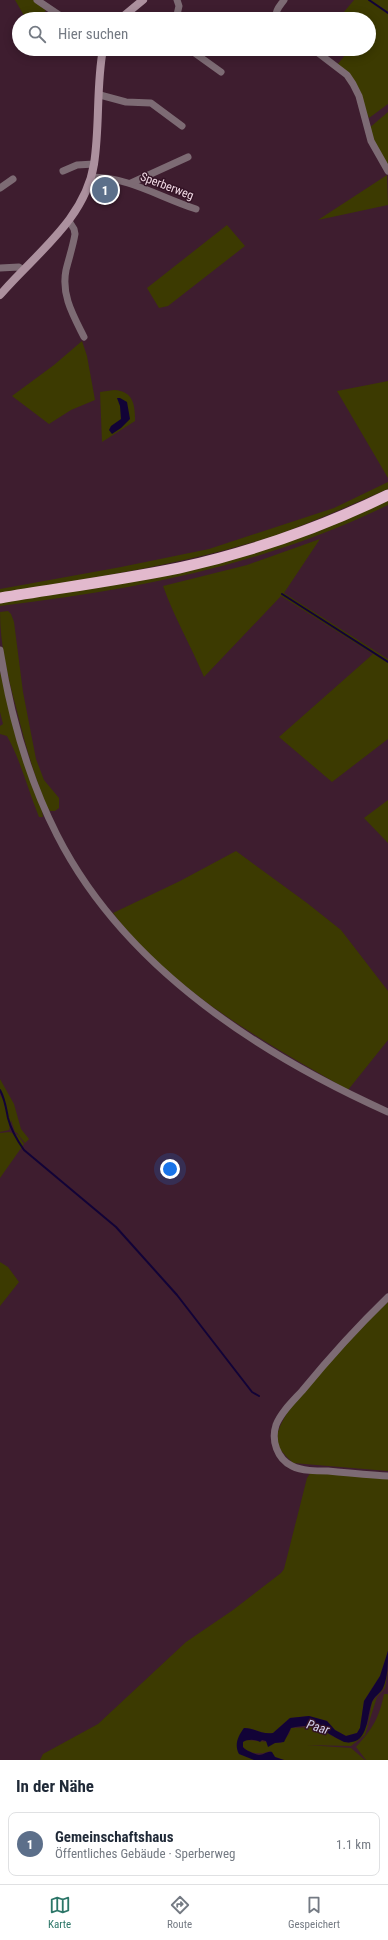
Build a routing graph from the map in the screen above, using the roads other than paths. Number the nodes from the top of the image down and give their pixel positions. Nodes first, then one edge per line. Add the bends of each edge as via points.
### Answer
1 (37, 0) edge
2 (142, 0) edge
3 (177, 0) edge
4 (284, 0) edge
5 (55, 12) edge
6 (128, 12) edge
7 (178, 12) edge
8 (277, 12) edge
9 (103, 56) edge
10 (199, 56) edge
11 (322, 56) edge
12 (221, 72) dead end
13 (100, 95) junction
14 (182, 126) dead end
15 (188, 158) dead end
16 (94, 164) junction
17 (63, 171) dead end
18 (388, 171) edge
19 (91, 177) junction
20 (13, 179) dead end
21 (131, 183) junction
22 (0, 188) edge
23 (196, 209) dead end
24 (69, 221) junction
25 (0, 268) edge
26 (23, 270) junction
27 (0, 295) edge
28 (84, 337) dead end
29 (388, 495) edge
30 (0, 598) edge
31 (0, 650) edge
32 (388, 1112) edge
33 (388, 1297) edge
34 (388, 1476) edge

1 - 5 street
2 - 6 main road
3 - 7 street
4 - 8 street
9 - 13 main road
10 - 12 street
11 - 18 street via 347,75 353,84 359,96 371,141
13 - 14 street via 126,102 151,103
13 - 16 main road
15 - 21 street, Sperberweg
16 - 17 street via 77,165
16 - 19 main road
19 - 21 street, Sperberweg
19 - 24 main road via 84,196
20 - 22 street
21 - 23 street, Sperberweg
24 - 26 main road
24 - 28 street via 75,234 66,271 66,293 71,314
25 - 26 street via 19,267
26 - 27 main road
29 - 30 highway via 307,530 212,560 147,574
31 - 32 street via 19,738 49,819 87,885 128,937 150,960 227,1022 328,1083
33 - 34 street via 328,1359 284,1412 276,1425 275,1434 278,1454 293,1467

